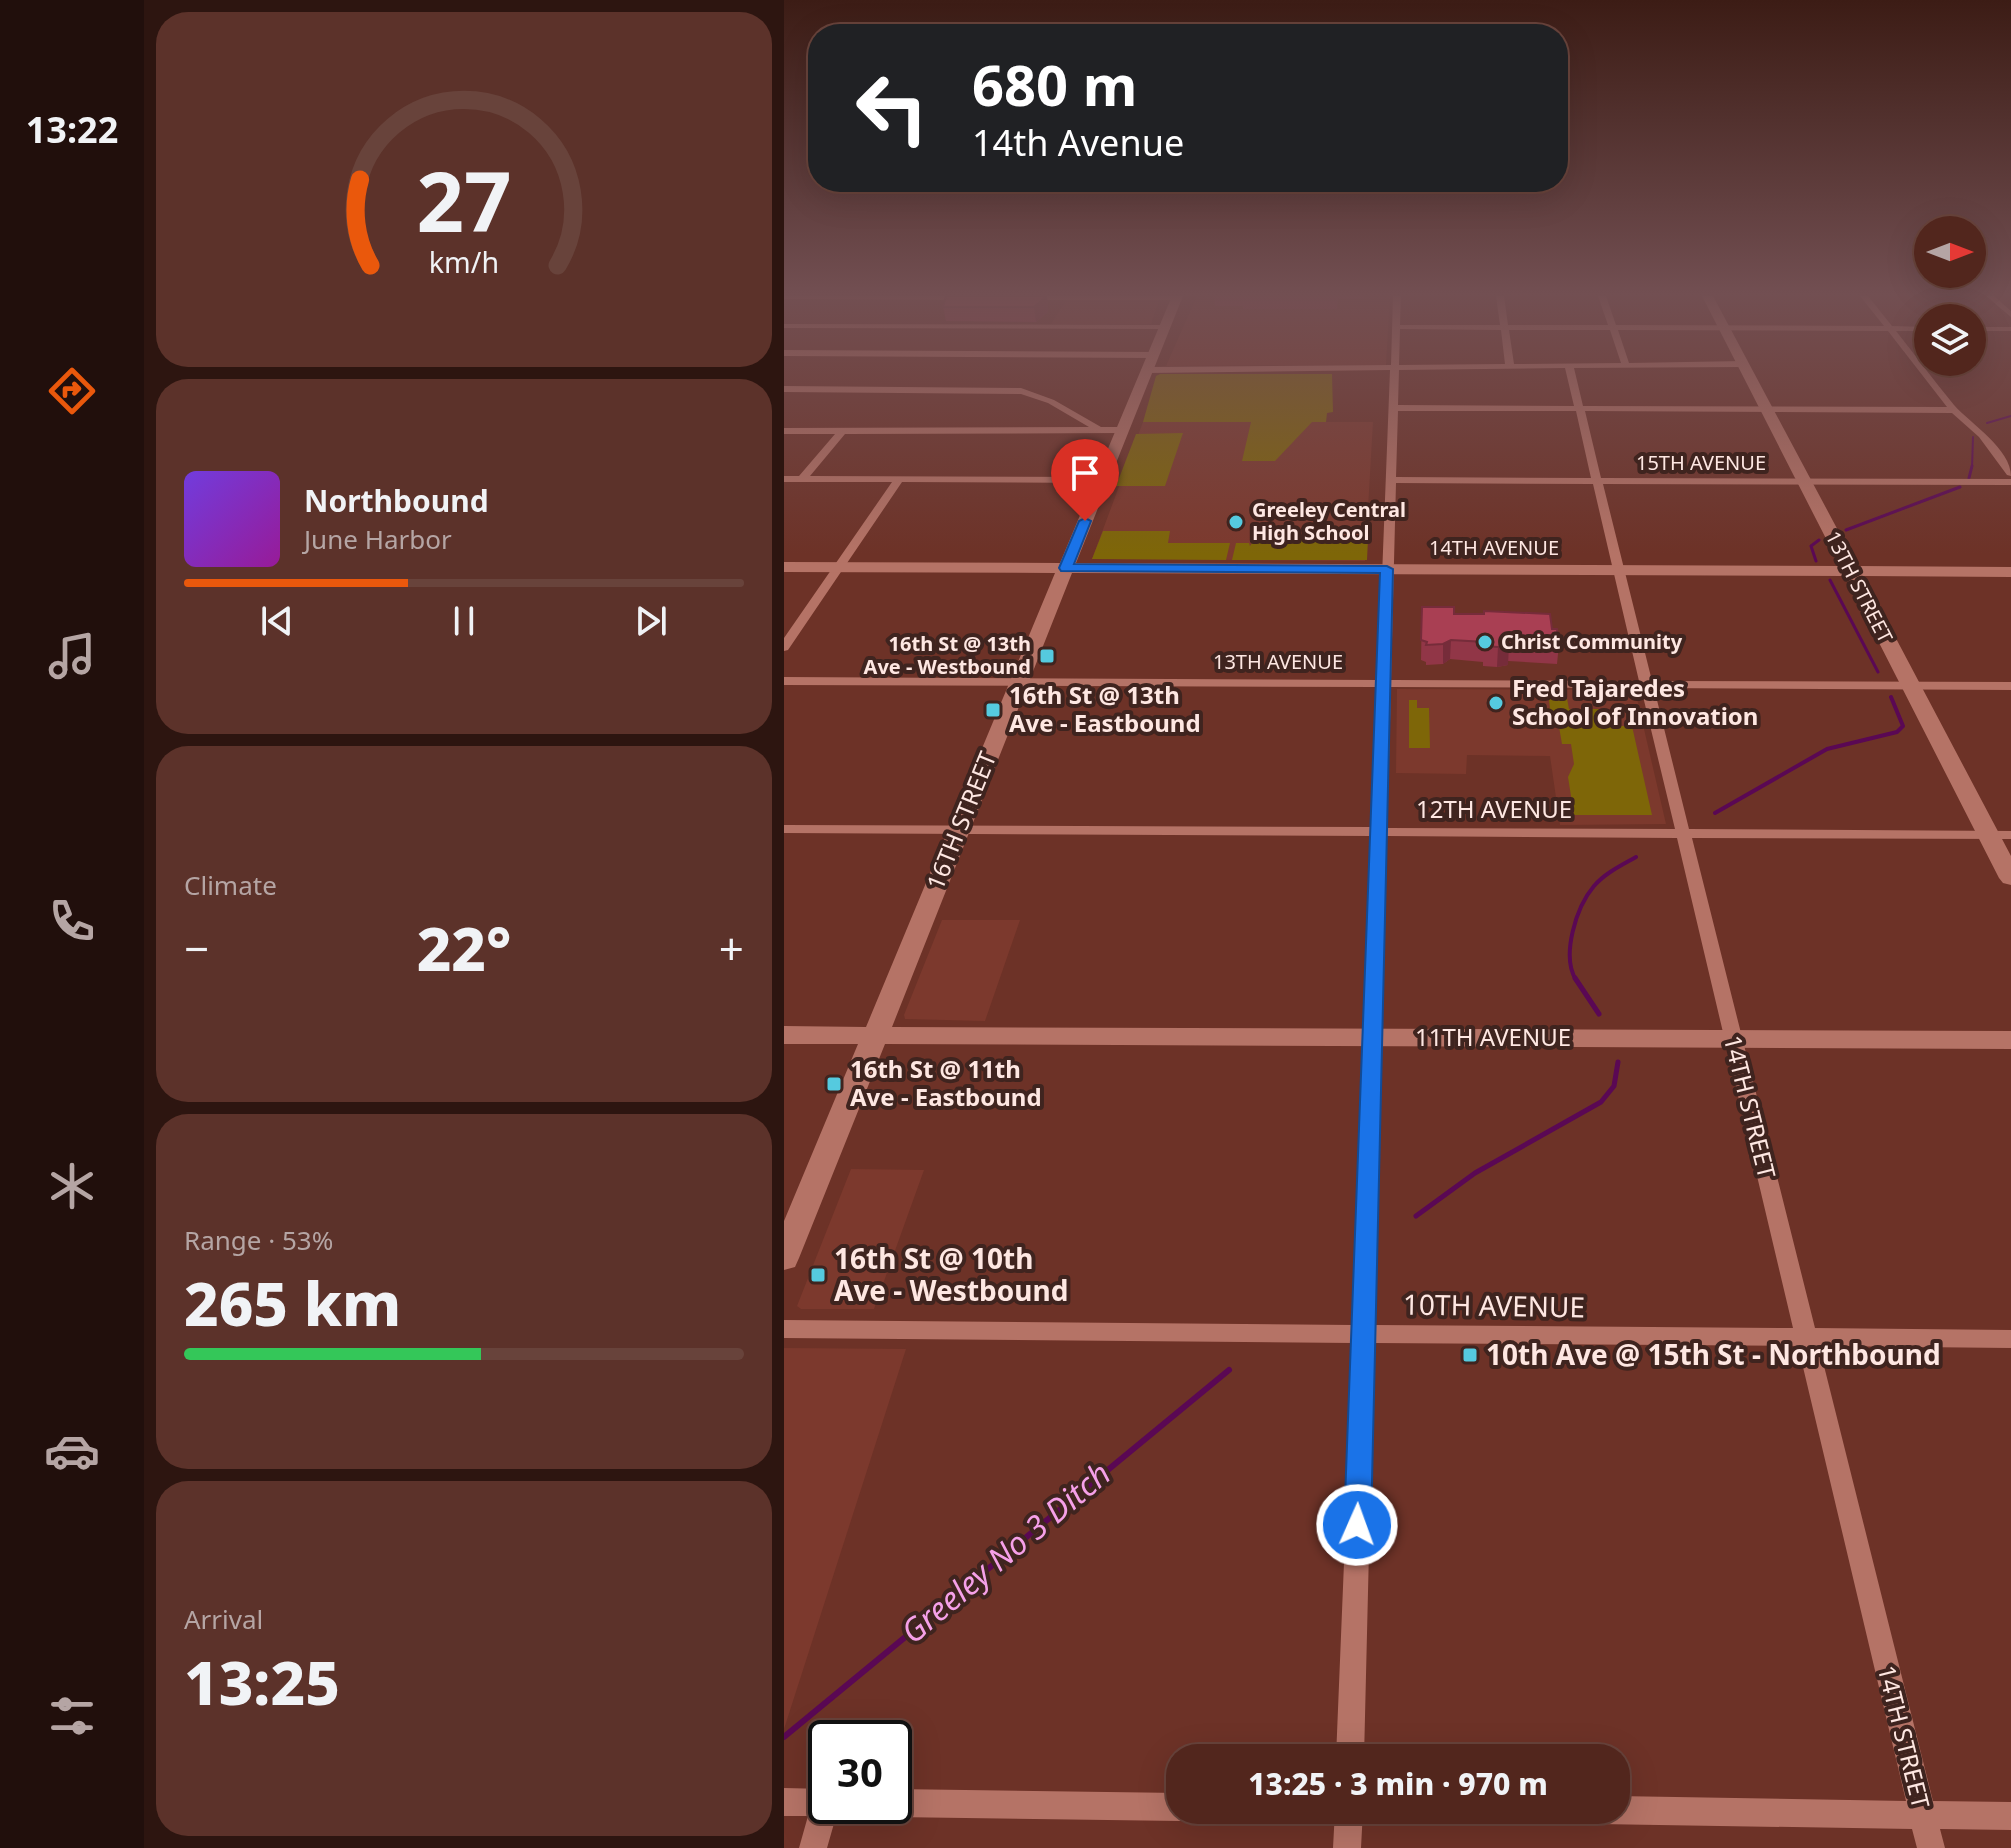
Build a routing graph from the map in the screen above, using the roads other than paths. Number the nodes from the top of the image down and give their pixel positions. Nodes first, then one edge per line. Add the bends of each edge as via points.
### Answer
1 (1142, 382) edge
2 (1393, 382) edge
3 (1573, 382) edge
4 (1753, 382) edge
5 (1932, 382) edge
6 (784, 389) edge
7 (1392, 408) junction
8 (1579, 409) junction
9 (1767, 409) junction
10 (1954, 410) junction
11 (1066, 415) junction
12 (1096, 427) junction
13 (1026, 430) junction
14 (1061, 430) junction
15 (1122, 430) junction
16 (784, 431) edge
17 (842, 431) junction
18 (2011, 473) edge
19 (784, 479) edge
20 (802, 479) junction
21 (899, 479) junction
22 (1102, 480) junction
23 (1390, 480) junction
24 (1597, 481) junction
25 (1805, 482) junction
26 (2011, 482) edge
27 (784, 567) edge
28 (838, 567) junction
29 (1066, 568) junction
30 (1387, 569) junction
31 (1619, 570) junction
32 (1851, 571) junction
33 (2011, 572) edge
34 (784, 647) edge
35 (784, 681) edge
36 (1020, 681) junction
37 (1383, 683) junction
38 (1648, 684) junction
39 (1911, 685) junction
40 (2011, 686) edge
41 (784, 829) edge
42 (959, 830) junction
43 (1378, 832) junction
44 (1683, 834) junction
45 (1989, 835) junction
46 (2011, 835) edge
47 (2011, 878) edge
48 (784, 1035) edge
49 (875, 1036) junction
50 (1373, 1037) junction
51 (1733, 1040) junction
52 (2011, 1040) edge
53 (784, 1258) edge
54 (784, 1329) edge
55 (1363, 1333) junction
56 (1805, 1337) junction
57 (2011, 1339) edge
58 (1350, 1744) edge
59 (784, 1802) edge
60 (808, 1803) edge
61 (912, 1803) edge
62 (1166, 1807) edge
63 (1630, 1810) edge
64 (1922, 1815) junction
65 (2011, 1816) edge
66 (820, 1824) edge
67 (1348, 1824) edge
68 (813, 1848) edge
69 (1347, 1848) edge
70 (1931, 1848) edge

1 - 15 street, 16TH STREET
2 - 7 street
3 - 8 street, 14TH STREET
4 - 9 street, 13TH STREET
5 - 10 street
6 - 11 street via 1013,390 1045,397
7 - 8 street
7 - 23 street
8 - 9 street
8 - 24 street, 14TH STREET
9 - 10 street
9 - 25 street, 13TH STREET
10 - 18 street
11 - 12 street
11 - 13 street
11 - 14 street
12 - 14 street
12 - 15 street
13 - 14 street
13 - 17 street
14 - 15 street
15 - 22 street, 16TH STREET
16 - 17 street
17 - 20 street
19 - 20 street
20 - 21 street
21 - 22 street
21 - 28 street
22 - 29 street, 16TH STREET
23 - 24 street, 15TH AVENUE
23 - 30 street
24 - 25 street, 15TH AVENUE
24 - 31 street, 14TH STREET
25 - 26 street, 15TH AVENUE
25 - 32 street, 13TH STREET
27 - 28 street, 14TH AVENUE
28 - 29 street, 14TH AVENUE
28 - 34 street
29 - 30 street, 14TH AVENUE
29 - 36 street, 16TH STREET
30 - 31 street, 14TH AVENUE
30 - 37 street
31 - 32 street, 14TH AVENUE
31 - 38 street, 14TH STREET
32 - 33 street, 14TH AVENUE
32 - 39 street, 13TH STREET
35 - 36 street, 13TH AVENUE
36 - 37 street, 13TH AVENUE
36 - 42 street, 16TH STREET
37 - 38 street, 13TH AVENUE
37 - 43 street
38 - 39 street, 13TH AVENUE
38 - 44 street, 14TH STREET
39 - 40 street, 13TH AVENUE
39 - 45 street, 13TH STREET
41 - 42 street, 12TH AVENUE
42 - 43 street, 12TH AVENUE
42 - 49 street, 16TH STREET
43 - 44 street, 12TH AVENUE
43 - 50 street
44 - 45 street, 12TH AVENUE
44 - 51 street, 14TH STREET
45 - 46 street, 12TH AVENUE
45 - 47 street, 13TH STREET
48 - 49 street, 11TH AVENUE
49 - 50 street, 11TH AVENUE
49 - 53 street, 16TH STREET
50 - 51 street, 11TH AVENUE
50 - 55 street
51 - 52 street, 11TH AVENUE
51 - 56 street, 14TH STREET
54 - 55 street, 10TH AVENUE
55 - 56 street, 10TH AVENUE
55 - 58 street
56 - 57 street, 10TH AVENUE
56 - 64 street, 14TH STREET
59 - 60 street
61 - 62 street
63 - 64 street
64 - 65 street
64 - 70 street, 14TH STREET
66 - 68 street
67 - 69 street

